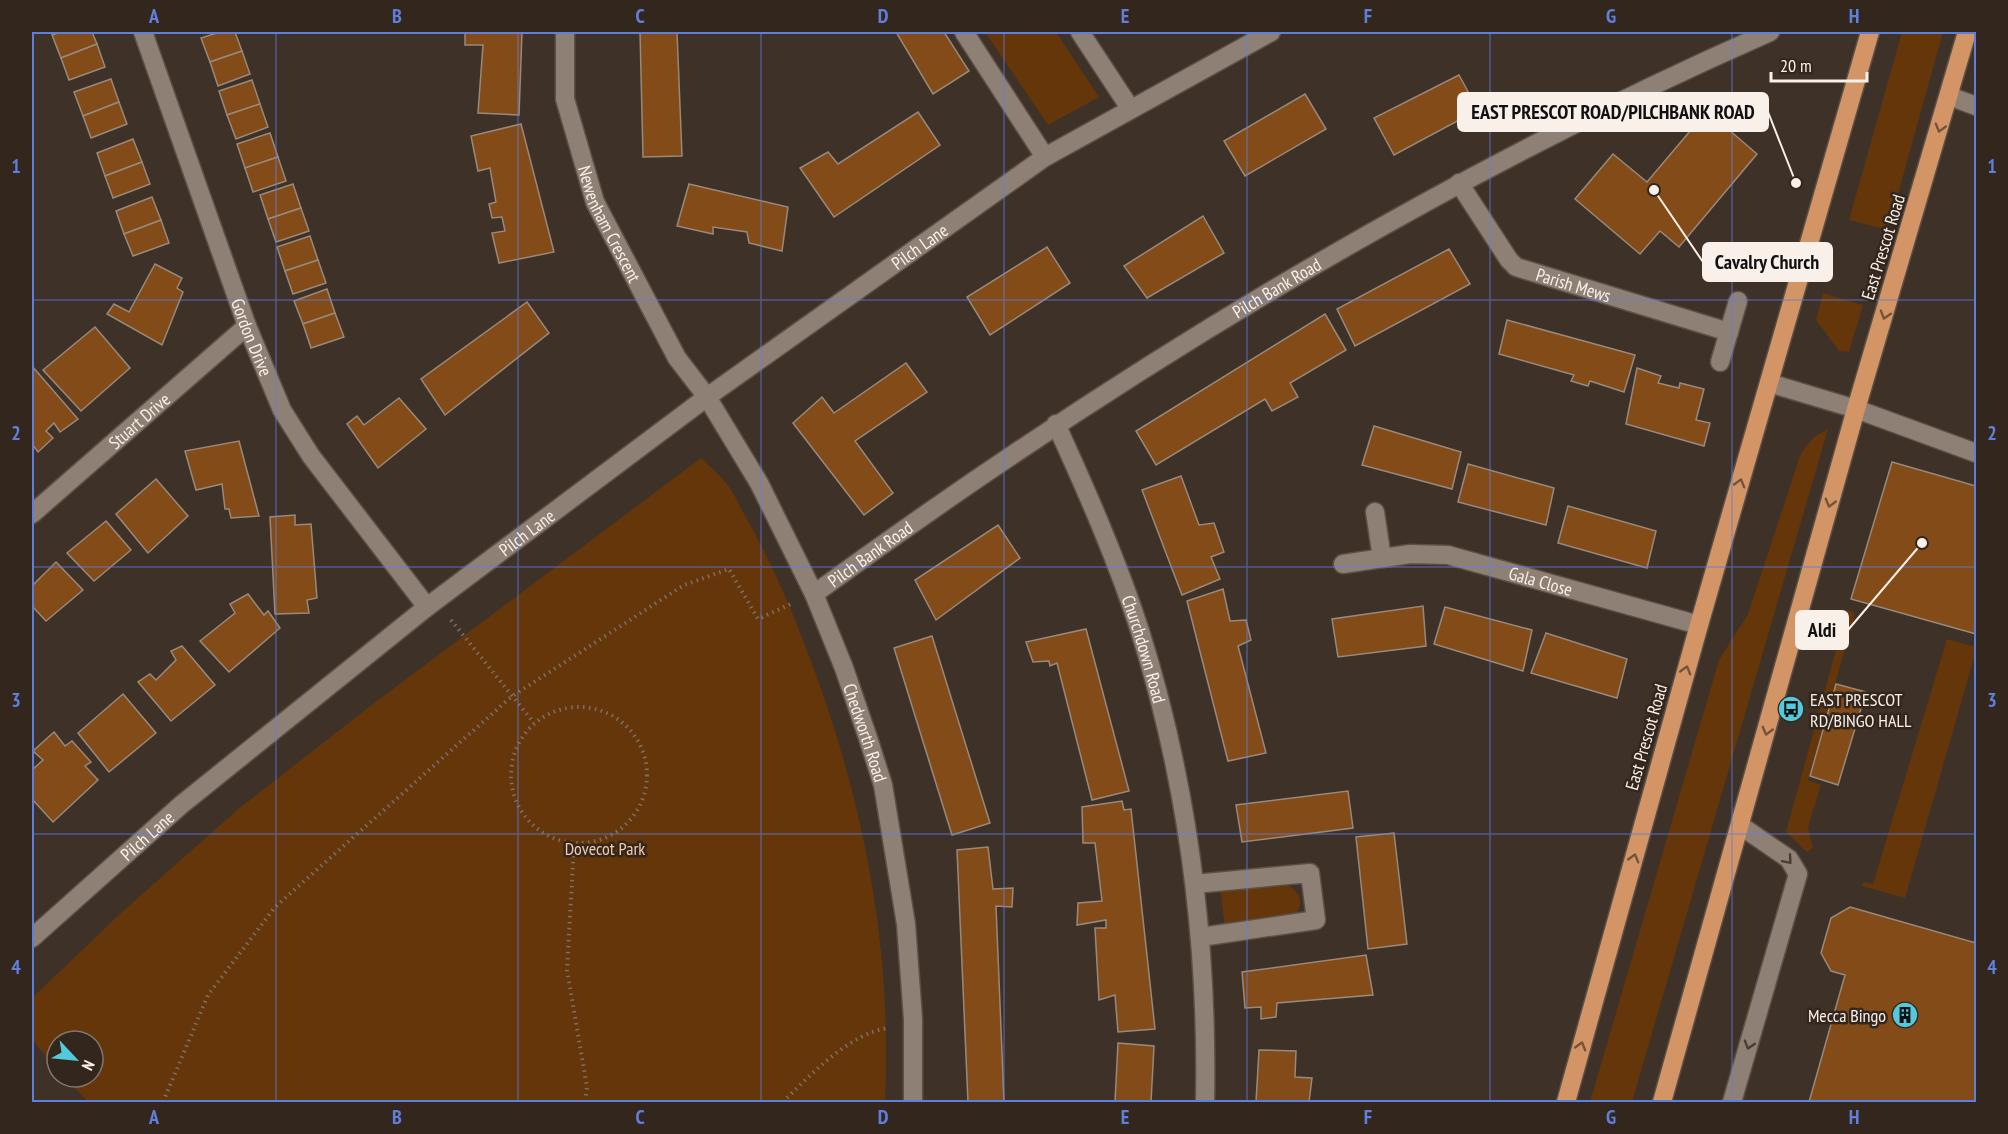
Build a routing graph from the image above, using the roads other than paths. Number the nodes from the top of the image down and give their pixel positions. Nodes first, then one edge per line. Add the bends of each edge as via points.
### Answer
1 (142, 32) edge
2 (565, 32) edge
3 (964, 32) edge
4 (1080, 32) edge
5 (1271, 32) edge
6 (1770, 32) edge
7 (1870, 32) edge
8 (1967, 32) edge
9 (1949, 96) junction
10 (1977, 106) edge
11 (1130, 108) junction
12 (1045, 157) junction
13 (1459, 183) junction
14 (1738, 301) dead end
15 (248, 326) junction
16 (1729, 332) junction
17 (1720, 362) dead end
18 (1769, 383) junction
19 (707, 396) junction
20 (1856, 409) junction
21 (1056, 424) junction
22 (1977, 453) edge
23 (1374, 512) dead end
24 (32, 514) edge
25 (1382, 558) junction
26 (1343, 564) dead end
27 (814, 594) junction
28 (431, 604) junction
29 (1699, 625) junction
30 (1741, 825) junction
31 (1195, 884) junction
32 (1201, 936) junction
33 (32, 938) edge
34 (913, 1102) edge
35 (1205, 1102) edge
36 (1566, 1102) edge
37 (1662, 1102) edge
38 (1732, 1102) edge

1 - 15 street, Gordon Drive
2 - 19 street, Newenham Crescent via 564,99 595,202 677,358
3 - 12 street
4 - 11 street
5 - 11 street, Pilch Lane
6 - 13 street, Pilch Bank Road via 1707,59
7 - 18 highway, East Prescot Road
8 - 9 highway, East Prescot Road
9 - 10 street
9 -> 20 highway, East Prescot Road
11 - 12 street, Pilch Lane
12 - 19 street, Pilch Lane
13 - 16 street, Parish Mews via 1516,267
13 - 21 street, Pilch Bank Road via 1208,327
14 - 16 street
15 - 24 street, Stuart Drive
15 - 28 street, Gordon Drive via 282,410 310,456
16 - 17 street
18 - 20 street
29 -> 18 highway, East Prescot Road
19 - 27 street, Chedworth Road via 759,483
19 - 28 street, Pilch Lane
20 - 22 street
20 -> 30 highway, East Prescot Road
21 - 27 street, Pilch Bank Road
21 - 31 street, Churchdown Road via 1095,509 1139,630 1164,718
23 - 25 street
25 - 26 street, Gala Close
25 - 29 street, Gala Close via 1448,555
27 - 34 street, Chedworth Road via 844,668 883,785 906,924
28 - 33 street, Pilch Lane via 182,805
36 -> 29 highway, East Prescot Road
30 - 37 highway, East Prescot Road
30 -> 38 street via 1790,860 1798,874
31 - 32 street, Churchdown Road
31 - 32 street via 1310,873 1316,920
32 - 35 street, Churchdown Road

